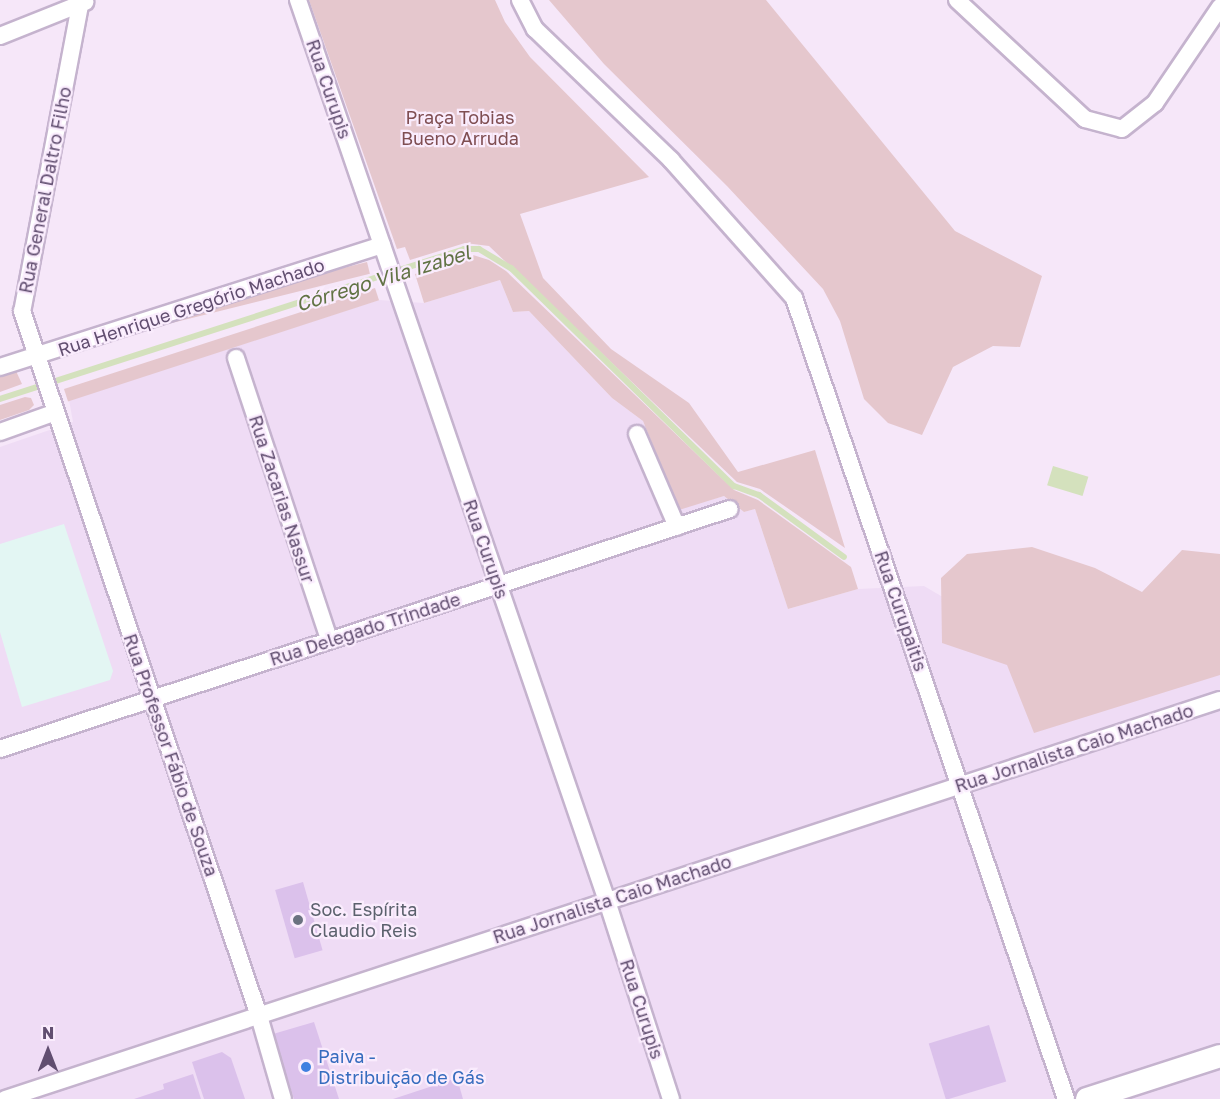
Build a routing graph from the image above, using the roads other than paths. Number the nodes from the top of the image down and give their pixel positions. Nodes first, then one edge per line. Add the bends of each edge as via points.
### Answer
1 (298, 0) edge
2 (520, 0) edge
3 (957, 0) edge
4 (82, 2) edge
5 (1220, 7) edge
6 (0, 36) edge
7 (384, 250) junction
8 (236, 358) dead end
9 (40, 362) junction
10 (0, 366) edge
11 (56, 412) junction
12 (0, 432) edge
13 (637, 434) dead end
14 (730, 509) dead end
15 (677, 526) junction
16 (498, 585) junction
17 (328, 640) junction
18 (152, 698) junction
19 (1220, 700) edge
20 (0, 749) edge
21 (960, 785) junction
22 (607, 901) junction
23 (259, 1016) junction
24 (1220, 1056) edge
25 (5, 1099) edge
26 (283, 1099) edge
27 (671, 1099) edge
28 (1066, 1099) edge
29 (1087, 1099) edge

1 - 7 street, Rua Curupis
2 - 21 street, Rua Curupaitis via 535,28 671,160 794,298
3 - 5 street via 1085,118 1122,129 1155,103
4 - 6 street
4 - 9 street, Rua General Daltro Filho via 22,311
7 - 9 street, Rua Henrique Gregório Machado
7 - 16 street, Rua Curupis
8 - 17 street, Rua Zacarias Nassur
9 - 10 street, Rua Henrique Gregório Machado
9 - 11 street, Rua General Daltro Filho
11 - 12 street
11 - 18 street, Rua Professor Fábio de Souza
13 - 15 street
14 - 15 street, Rua Delegado Trindade
15 - 16 street, Rua Delegado Trindade
16 - 17 street, Rua Delegado Trindade
16 - 22 street, Rua Curupis
17 - 18 street, Rua Delegado Trindade
18 - 20 street, Rua Delegado Trindade
18 - 23 street, Rua Professor Fábio de Souza
19 - 21 street, Rua Jornalista Caio Machado
21 - 22 street, Rua Jornalista Caio Machado
21 - 28 street, Rua Curupaitis
22 - 23 street, Rua Jornalista Caio Machado
22 - 27 street, Rua Curupis
23 - 25 street, Rua Jornalista Caio Machado
23 - 26 street, Rua Professor Fábio de Souza
24 - 29 main road

